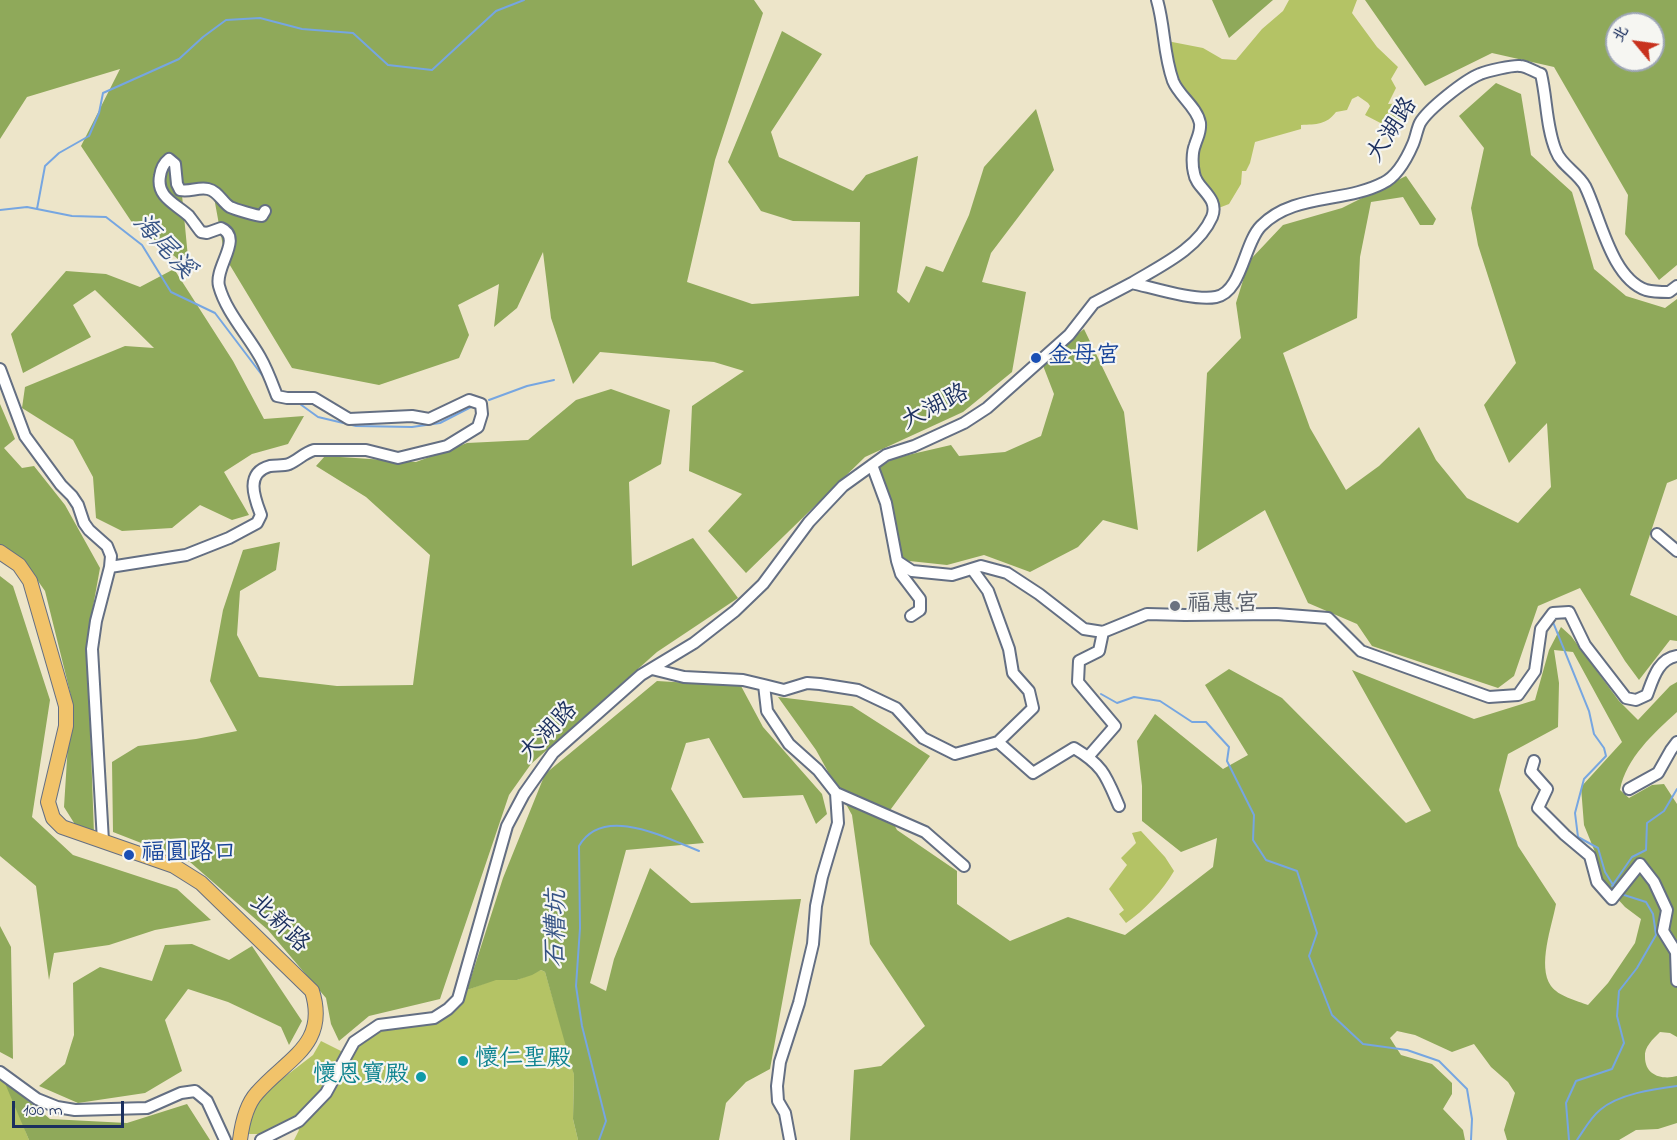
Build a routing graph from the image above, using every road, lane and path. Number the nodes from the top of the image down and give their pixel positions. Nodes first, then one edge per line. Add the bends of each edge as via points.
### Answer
1 (1157, 0) edge
2 (265, 211) dead end
3 (1132, 283) junction
4 (1677, 286) edge
5 (0, 369) edge
6 (872, 465) junction
7 (1657, 534) dead end
8 (1677, 551) edge
9 (0, 552) edge
10 (897, 561) junction
11 (110, 567) junction
12 (972, 569) junction
13 (911, 616) dead end
14 (1103, 633) junction
15 (1677, 656) edge
16 (652, 669) junction
17 (764, 685) junction
18 (998, 742) junction
19 (1677, 742) edge
20 (1088, 757) junction
21 (1534, 761) dead end
22 (1629, 789) dead end
23 (836, 793) junction
24 (1119, 806) dead end
25 (103, 841) junction
26 (964, 866) dead end
27 (1677, 981) edge
28 (0, 1072) edge
29 (225, 1140) edge
30 (240, 1140) edge
31 (261, 1140) edge
32 (790, 1140) edge

1 - 3 street via 1174,84 1200,122 1194,148 1194,175 1209,194 1213,214 1194,243
2 - 11 street via 257,216 231,208 211,189 180,190 175,164 169,159 161,169 160,190 201,232 221,228 230,236 218,285 261,359 277,396 314,398 349,419 429,419 469,400 481,404 478,427 447,446 398,458 366,450 314,450 289,464 267,467 252,484 261,515 257,524 186,555
3 - 4 street, 大湖路 via 1189,296 1217,297 1227,291 1239,274 1260,226 1292,206 1366,192 1386,182 1401,168 1420,123 1441,100 1479,74 1520,66 1541,74 1556,153 1584,184 1600,229 1624,274 1646,290 1669,292
3 - 6 street, 大湖路 via 1094,303 1069,335 987,408 964,423 886,455
5 - 11 street via 25,436 72,496 88,530 107,546
6 - 10 street via 886,503
6 - 16 street, 大湖路 via 843,486 809,522 762,584 735,611
7 - 8 street
9 - 25 main road, 北新路 via 19,565 30,582 66,706 66,726 48,802 53,818 62,827
10 - 12 street via 912,571 952,575
10 - 13 street via 920,598 920,610
11 - 25 street via 92,649
12 - 14 street via 981,566 1007,573 1084,629
12 - 18 street via 988,591 1009,649 1013,673 1029,691 1033,708
14 - 15 street via 1147,614 1328,618 1361,651 1489,697 1518,695 1535,671 1541,629 1553,613 1569,612 1585,645 1626,698 1636,700 1647,695 1664,661
14 - 20 street via 1100,651 1079,661 1078,682 1115,726
16 - 17 street via 684,677
16 - 31 street, 大湖路 via 554,753 524,794 498,852 458,999 434,1018 379,1025 354,1042 326,1093 299,1121
17 - 18 street via 784,690 807,683 858,690 896,708 924,738 955,754
17 - 23 street via 767,711 789,744
18 - 20 street via 1033,773 1074,748
19 - 22 street via 1658,773
20 - 24 street via 1105,773
21 - 27 street via 1532,771 1547,789 1538,808 1590,856 1597,882 1612,899 1640,864 1654,882 1667,910 1663,931 1676,952
23 - 26 street via 925,832
23 - 32 street via 838,823 816,906 813,944 780,1062 778,1101 785,1113
25 - 30 main road, 北新路 via 174,866 201,884 312,991 316,1005 314,1029 303,1050 255,1094
28 - 29 street via 37,1100 75,1110 147,1108 195,1091 207,1101

